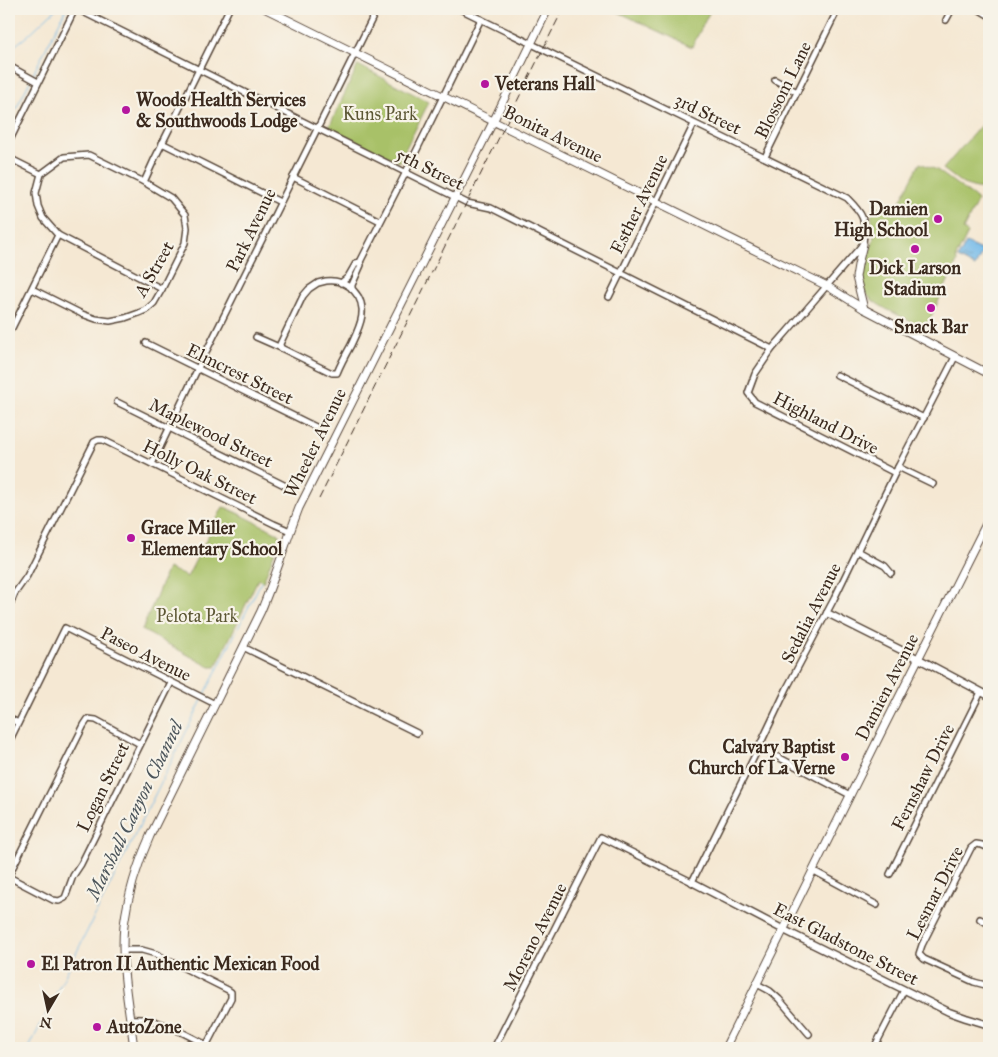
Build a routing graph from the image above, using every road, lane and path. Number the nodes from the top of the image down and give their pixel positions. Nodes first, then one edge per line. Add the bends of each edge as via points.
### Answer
1 (76, 9) edge
2 (230, 9) edge
3 (266, 9) edge
4 (377, 9) edge
5 (460, 9) edge
6 (548, 9) edge
7 (838, 9) edge
8 (952, 9) edge
9 (979, 9) edge
10 (989, 15) edge
11 (481, 19) junction
12 (946, 20) dead end
13 (531, 44) junction
14 (355, 53) junction
15 (9, 66) edge
16 (199, 70) junction
17 (774, 80) dead end
18 (38, 82) junction
19 (797, 92) junction
20 (442, 96) junction
21 (493, 122) junction
22 (694, 124) junction
23 (317, 128) junction
24 (9, 142) edge
25 (162, 143) junction
26 (765, 157) junction
27 (9, 158) edge
28 (406, 172) junction
29 (41, 174) junction
30 (293, 177) junction
31 (144, 182) junction
32 (455, 197) junction
33 (656, 201) junction
34 (280, 202) junction
35 (380, 221) junction
36 (58, 235) junction
37 (862, 244) junction
38 (360, 262) junction
39 (620, 273) junction
40 (341, 282) junction
41 (827, 286) junction
42 (32, 289) junction
43 (162, 289) junction
44 (352, 289) junction
45 (609, 297) dead end
46 (864, 310) junction
47 (12, 328) dead end
48 (256, 337) dead end
49 (146, 343) dead end
50 (281, 348) junction
51 (772, 349) junction
52 (955, 357) junction
53 (198, 368) junction
54 (989, 374) edge
55 (837, 375) dead end
56 (116, 402) dead end
57 (924, 418) junction
58 (169, 428) junction
59 (322, 430) dead end
60 (152, 464) junction
61 (898, 467) junction
62 (896, 473) junction
63 (933, 484) dead end
64 (292, 489) dead end
65 (989, 518) edge
66 (290, 531) junction
67 (858, 551) junction
68 (891, 573) dead end
69 (9, 606) edge
70 (827, 613) junction
71 (243, 647) junction
72 (919, 659) junction
73 (171, 682) junction
74 (981, 692) junction
75 (989, 696) edge
76 (215, 704) junction
77 (9, 718) edge
78 (18, 723) junction
79 (417, 733) dead end
80 (9, 742) edge
81 (140, 744) junction
82 (759, 748) junction
83 (850, 795) junction
84 (989, 848) edge
85 (814, 871) junction
86 (890, 874) dead end
87 (9, 876) edge
88 (692, 882) junction
89 (877, 905) dead end
90 (980, 919) dead end
91 (989, 924) edge
92 (784, 930) junction
93 (124, 950) junction
94 (757, 984) junction
95 (989, 986) edge
96 (904, 990) junction
97 (130, 1019) junction
98 (989, 1024) edge
99 (808, 1034) dead end
100 (206, 1047) edge
101 (134, 1048) edge
102 (494, 1048) edge
103 (725, 1048) edge
104 (874, 1048) edge

1 - 16 street, 5th Street
1 - 18 street
2 - 16 street
3 - 14 main road, Bonita Avenue
4 - 14 street, Park Avenue
5 - 11 street, 3rd Street
6 - 13 main road, Wheeler Avenue
7 - 19 street, Blossom Lane
8 - 12 street
9 - 10 street
11 - 13 street, 3rd Street
11 - 20 street
13 - 21 main road, Wheeler Avenue
13 - 22 street, 3rd Street
14 - 20 main road, Bonita Avenue
14 - 23 street, Park Avenue
15 - 18 street
16 - 23 street, 5th Street
16 - 25 street
17 - 19 street
18 - 24 street
19 - 26 street, Blossom Lane
20 - 21 main road, Bonita Avenue
20 - 28 street
21 - 32 main road, Wheeler Avenue
21 - 33 main road, Bonita Avenue
22 - 26 street, 3rd Street
22 - 33 street, Esther Avenue
23 - 28 street, 5th Street
23 - 30 street, Park Avenue
25 - 31 street
25 - 34 street
26 - 37 street, 3rd Street via 847,198 860,212 865,228
27 - 29 street
28 - 32 street, 5th Street
28 - 35 street
29 - 31 street, A Street via 64,158 89,155
29 - 36 street via 36,194 38,206 43,218
30 - 34 street, Park Avenue
30 - 35 street
31 - 43 street, A Street via 172,198 185,215 185,243
32 - 39 street, 5th Street via 491,208
32 - 66 main road, Wheeler Avenue
33 - 39 street, Esther Avenue
33 - 41 main road, Bonita Avenue
34 - 53 street, Park Avenue
35 - 38 street
36 - 42 street
36 - 43 street
37 - 41 street
37 - 46 main road via 856,276
38 - 40 street
38 - 44 street
39 - 45 street, Esther Avenue
39 - 51 street, 5th Street
40 - 44 street
40 - 50 street via 326,281 309,289 280,344
41 - 46 main road, Bonita Avenue
41 - 51 street
42 - 43 street, A Street via 82,314 110,321 146,310
42 - 47 street
44 - 50 street via 358,295 362,318 337,373
46 - 52 main road, Bonita Avenue
48 - 50 street
49 - 53 street, Elmcrest Street
51 - 62 street, Highland Drive via 755,374 748,393 755,402
52 - 54 main road, Bonita Avenue
52 - 57 street, Sedalia Avenue
53 - 58 street, Park Avenue
53 - 59 street, Elmcrest Street
55 - 57 street
56 - 58 street, Maplewood Street
57 - 61 street, Sedalia Avenue
58 - 60 street, Park Avenue
58 - 64 street, Maplewood Street
60 - 66 street, Holly Oak Street
60 - 69 street, Holly Oak Street via 103,440 94,442
61 - 62 street, Sedalia Avenue
61 - 63 street
62 - 67 street, Sedalia Avenue
65 - 72 main road, Damien Avenue
66 - 71 main road, Wheeler Avenue via 273,584
67 - 68 street
67 - 70 street, Sedalia Avenue
70 - 72 street
70 - 82 street, Sedalia Avenue
71 - 76 main road, Wheeler Avenue
71 - 79 street
72 - 74 street
72 - 83 main road, Damien Avenue
73 - 76 street, Paseo Avenue
73 - 78 street, Paseo Avenue via 65,628
73 - 81 street, Logan Street
74 - 75 street
74 - 86 street, Fernshaw Drive
76 - 93 main road, Wheeler Avenue via 140,859 124,926
77 - 78 street
78 - 80 street
81 - 87 street via 96,720 88,719
81 - 87 street, Logan Street via 65,898 53,900
82 - 83 street
82 - 88 street, Sedalia Avenue
83 - 85 main road, Damien Avenue
84 - 95 street, Lesmar Drive via 976,844 971,848 922,944 920,954 924,960
85 - 89 street
85 - 92 main road, Damien Avenue
88 - 92 street, East Gladstone Street
88 - 102 street, Moreno Avenue via 601,837
90 - 91 street
92 - 94 main road, Damien Avenue
92 - 96 street, East Gladstone Street
93 - 97 main road, Wheeler Avenue
93 - 100 street via 156,954 231,992
94 - 99 street via 779,999
94 - 103 main road, Damien Avenue
96 - 98 street, East Gladstone Street via 948,1012
96 - 104 street
97 - 100 street via 157,1021
97 - 101 main road, Wheeler Avenue

